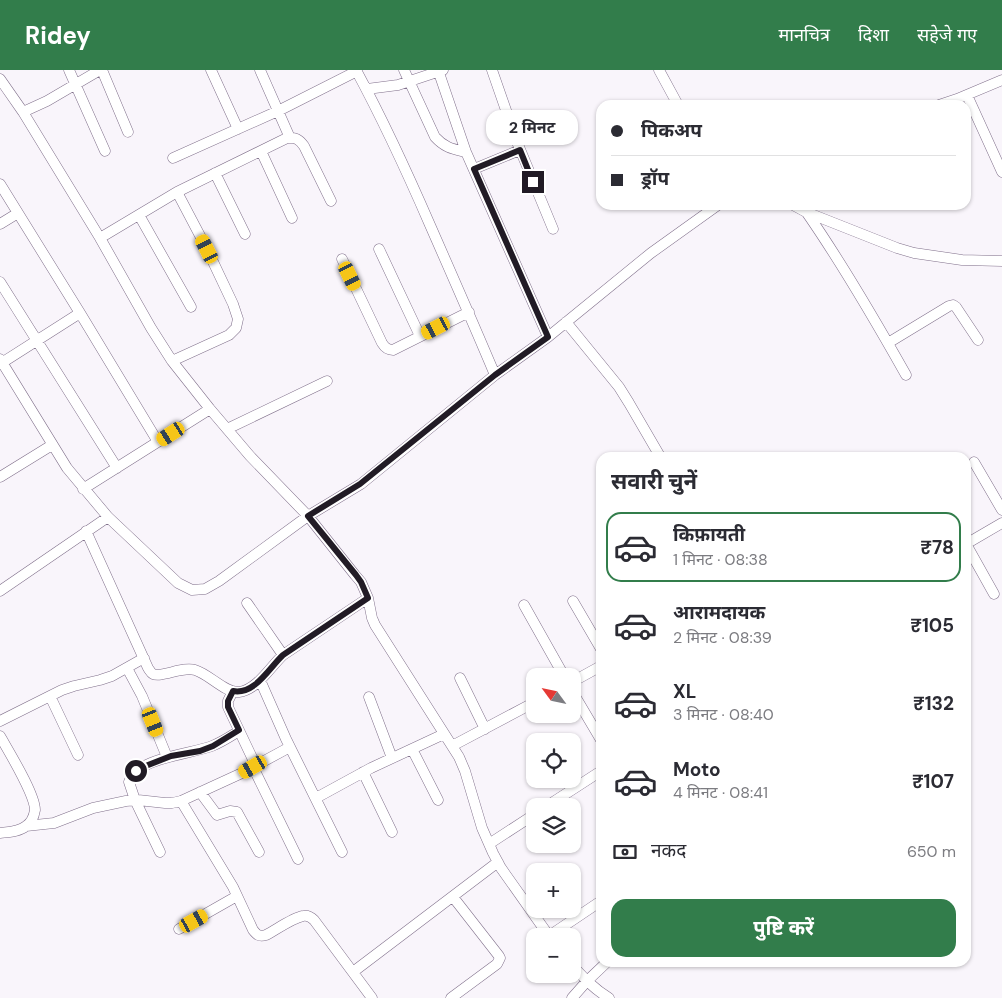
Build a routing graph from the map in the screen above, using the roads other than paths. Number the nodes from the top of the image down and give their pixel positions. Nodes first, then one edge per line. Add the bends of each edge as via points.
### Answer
1 (69, 70) edge
2 (101, 70) edge
3 (212, 70) edge
4 (260, 70) edge
5 (404, 70) edge
6 (440, 70) edge
7 (492, 70) edge
8 (659, 70) edge
9 (356, 71) edge
10 (0, 79) edge
11 (1002, 80) edge
12 (410, 82) junction
13 (75, 84) junction
14 (367, 89) junction
15 (967, 95) junction
16 (675, 100) edge
17 (953, 100) edge
18 (969, 100) edge
19 (971, 104) edge
20 (278, 111) junction
21 (23, 112) junction
22 (238, 129) junction
23 (128, 132) dead end
24 (290, 138) junction
25 (520, 150) junction
26 (105, 151) dead end
27 (261, 151) junction
28 (466, 152) junction
29 (173, 158) dead end
30 (474, 169) junction
31 (1002, 172) edge
32 (215, 173) junction
33 (0, 184) edge
34 (177, 192) junction
35 (331, 201) dead end
36 (711, 210) edge
37 (802, 210) edge
38 (806, 212) junction
39 (18, 213) junction
40 (138, 215) junction
41 (292, 218) dead end
42 (0, 224) edge
43 (553, 230) dead end
44 (245, 234) dead end
45 (100, 238) junction
46 (378, 249) dead end
47 (342, 259) dead end
48 (1002, 261) edge
49 (0, 282) edge
50 (191, 307) dead end
51 (469, 312) junction
52 (80, 313) junction
53 (566, 322) junction
54 (420, 336) junction
55 (548, 337) junction
56 (978, 340) dead end
57 (37, 341) junction
58 (888, 343) junction
59 (172, 361) junction
60 (1, 362) edge
61 (495, 375) junction
62 (906, 375) dead end
63 (327, 382) dead end
64 (210, 409) junction
65 (227, 429) junction
66 (158, 442) junction
67 (52, 444) junction
68 (659, 452) edge
69 (974, 462) dead end
70 (117, 468) junction
71 (0, 477) edge
72 (83, 489) junction
73 (1002, 510) edge
74 (308, 516) junction
75 (108, 517) junction
76 (1002, 523) edge
77 (86, 531) junction
78 (971, 541) edge
79 (971, 553) edge
80 (0, 591) edge
81 (994, 594) dead end
82 (368, 598) junction
83 (573, 601) dead end
84 (247, 603) dead end
85 (524, 605) dead end
86 (596, 640) edge
87 (283, 655) junction
88 (144, 658) junction
89 (127, 668) junction
90 (559, 668) edge
91 (596, 669) edge
92 (581, 677) edge
93 (460, 678) dead end
94 (260, 680) junction
95 (233, 691) junction
96 (50, 696) junction
97 (369, 697) dead end
98 (581, 706) edge
99 (526, 707) edge
100 (0, 721) edge
101 (485, 729) junction
102 (239, 730) junction
103 (596, 732) edge
104 (444, 734) junction
105 (0, 736) edge
106 (290, 746) junction
107 (452, 746) junction
108 (412, 749) junction
109 (78, 755) dead end
110 (167, 758) junction
111 (392, 758) junction
112 (254, 767) junction
113 (363, 772) junction
114 (596, 774) edge
115 (200, 792) junction
116 (316, 798) junction
117 (559, 798) edge
118 (135, 800) junction
119 (438, 800) dead end
120 (181, 801) junction
121 (526, 820) edge
122 (26, 826) junction
123 (392, 832) dead end
124 (0, 833) edge
125 (489, 844) junction
126 (160, 852) dead end
127 (259, 852) dead end
128 (342, 852) dead end
129 (298, 859) dead end
130 (498, 862) junction
131 (237, 896) junction
132 (452, 897) junction
133 (596, 904) edge
134 (543, 928) edge
135 (561, 928) edge
136 (179, 929) dead end
137 (602, 967) edge
138 (353, 972) junction
139 (581, 975) edge
140 (587, 981) junction
141 (372, 998) edge
142 (451, 998) edge
143 (572, 998) edge
144 (610, 998) edge

1 - 13 street
2 - 13 street
2 - 23 street
3 - 22 street
4 - 20 street
5 - 12 street
6 - 12 street
6 - 28 street
7 - 25 street
8 - 16 street
9 - 14 street
9 - 20 street
10 - 21 street
11 - 15 street
12 - 14 street
12 - 28 street via 435,137 449,148
13 - 21 street
13 - 26 street
14 - 51 street
15 - 17 street
15 - 18 street
19 - 31 street
20 - 22 street
20 - 24 street
21 - 45 street
22 - 29 street
24 - 27 street
24 - 35 street via 294,137 304,146
25 - 30 street
25 - 43 street
27 - 32 street
27 - 41 street
28 - 30 street
30 - 55 street
32 - 34 street
32 - 44 street
33 - 39 street
34 - 40 street
34 - 59 street via 238,319 230,335
36 - 53 street via 651,253
37 - 38 street
38 - 48 street via 914,253 962,260
38 - 58 street
39 - 42 street
39 - 52 street
40 - 45 street
40 - 50 street
45 - 59 street
46 - 54 street
47 - 54 street via 386,348 393,350
49 - 57 street
51 - 54 street
51 - 61 street
52 - 57 street
52 - 66 street
53 - 55 street
53 - 68 street via 619,387
55 - 61 street
56 - 58 street via 953,305
57 - 60 street
57 - 70 street
58 - 62 street
59 - 64 street
60 - 67 street
61 - 74 street via 360,484
63 - 65 street
64 - 65 street
64 - 66 street
65 - 74 street
66 - 70 street
67 - 71 street
67 - 72 street
69 - 73 street
70 - 72 street
72 - 75 street
74 - 75 street via 205,590 192,590 178,583
74 - 82 street via 356,575
75 - 77 street
76 - 78 street
77 - 80 street
77 - 88 street
79 - 81 street
82 - 87 street
82 - 104 street via 375,625
83 - 86 street
84 - 87 street
85 - 90 street
87 - 94 street
88 - 89 street
88 - 95 street via 155,675 194,669
89 - 96 street
89 - 110 street
91 - 92 street
93 - 101 street
94 - 95 street via 251,688
94 - 106 street
95 - 102 street via 228,707
96 - 100 street
96 - 109 street
97 - 111 street
98 - 103 street
99 - 101 street
101 - 107 street
102 - 110 street via 213,746
102 - 112 street
104 - 107 street
104 - 108 street
105 - 122 street via 32,799 35,810
106 - 112 street
106 - 116 street
107 - 125 street via 465,771
108 - 111 street
108 - 119 street
110 - 118 street via 138,769 129,779
111 - 113 street
112 - 115 street
112 - 129 street
113 - 116 street
113 - 123 street
114 - 117 street
115 - 120 street
115 - 127 street via 217,815 237,812
116 - 128 street
118 - 120 street
118 - 122 street via 93,808 47,824
118 - 126 street
120 - 131 street
121 - 125 street
122 - 124 street
125 - 130 street
130 - 132 street
130 - 134 street
131 - 136 street
131 - 138 street via 257,935 266,935 294,919 310,916
132 - 138 street
132 - 142 street via 500,958 497,964
133 - 135 street
137 - 140 street
138 - 141 street
139 - 140 street
140 - 143 street
140 - 144 street

